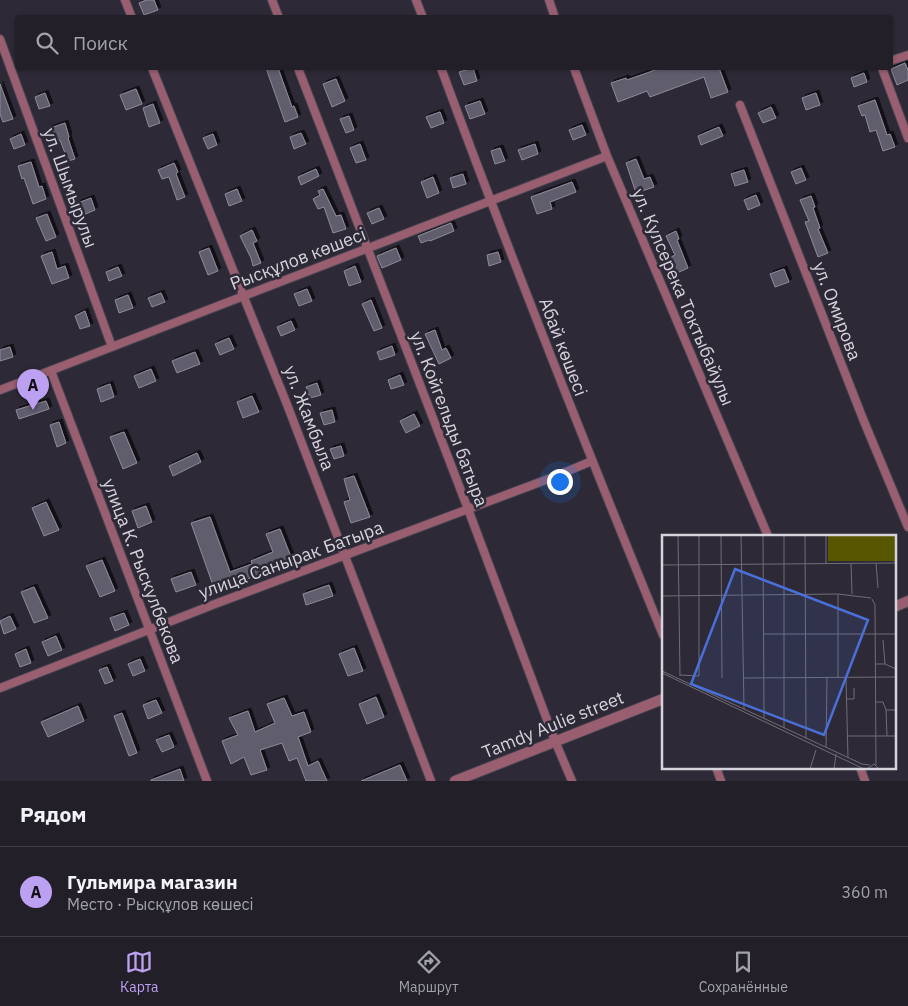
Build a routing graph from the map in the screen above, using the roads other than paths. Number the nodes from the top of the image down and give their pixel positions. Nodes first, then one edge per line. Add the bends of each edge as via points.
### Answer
1 (125, 0) edge
2 (272, 0) edge
3 (416, 0) edge
4 (549, 0) edge
5 (131, 15) edge
6 (278, 15) edge
7 (422, 15) edge
8 (554, 15) edge
9 (0, 39) edge
10 (908, 55) edge
11 (893, 60) edge
12 (153, 70) edge
13 (299, 70) edge
14 (442, 70) edge
15 (575, 70) edge
16 (883, 70) edge
17 (740, 105) dead end
18 (908, 138) edge
19 (607, 156) junction
20 (490, 201) junction
21 (367, 249) junction
22 (245, 296) junction
23 (112, 347) junction
24 (51, 371) junction
25 (0, 390) edge
26 (592, 461) junction
27 (468, 509) junction
28 (908, 527) edge
29 (768, 535) edge
30 (345, 556) junction
31 (908, 601) edge
32 (896, 606) edge
33 (149, 630) junction
34 (662, 633) edge
35 (0, 688) edge
36 (662, 698) edge
37 (555, 741) junction
38 (716, 768) edge
39 (860, 768) edge
40 (207, 781) edge
41 (431, 781) edge
42 (456, 781) edge
43 (572, 781) edge
44 (721, 781) edge
45 (865, 781) edge

1 - 5 street
2 - 6 street
3 - 7 street
4 - 8 street
9 - 23 street, ул. Шымырулы
10 - 11 street
12 - 22 street, ул. Жамбыла
13 - 21 street, ул. Койгельды батыра
14 - 20 street, Абай көшесі
15 - 19 street, ул. Кулсерека Токтыбайулы
16 - 18 street
17 - 28 street, ул. Омирова
19 - 20 street, Рысқұлов көшесі
19 - 29 street, ул. Кулсерека Токтыбайулы
20 - 21 street, Рысқұлов көшесі
20 - 26 street, Абай көшесі
21 - 22 street, Рысқұлов көшесі
21 - 27 street, ул. Койгельды батыра
22 - 23 street, Рысқұлов көшесі
22 - 30 street, ул. Жамбыла
23 - 24 street, Рысқұлов көшесі
24 - 25 street, Рысқұлов көшесі
24 - 33 street, улица К. Рыскулбекова
26 - 27 street, улица Санырак Батыра
26 - 34 street, Абай көшесі
27 - 30 street, улица Санырак Батыра
27 - 37 street, ул. Койгельды батыра
30 - 33 street, улица Санырак Батыра
30 - 41 street, ул. Жамбыла
31 - 32 street
33 - 35 street, улица Санырак Батыра
33 - 40 street, улица К. Рыскулбекова
36 - 37 street, Tamdy Aulie street
37 - 42 street, Tamdy Aulie street
37 - 43 street, ул. Койгельды батыра
38 - 44 street
39 - 45 street

